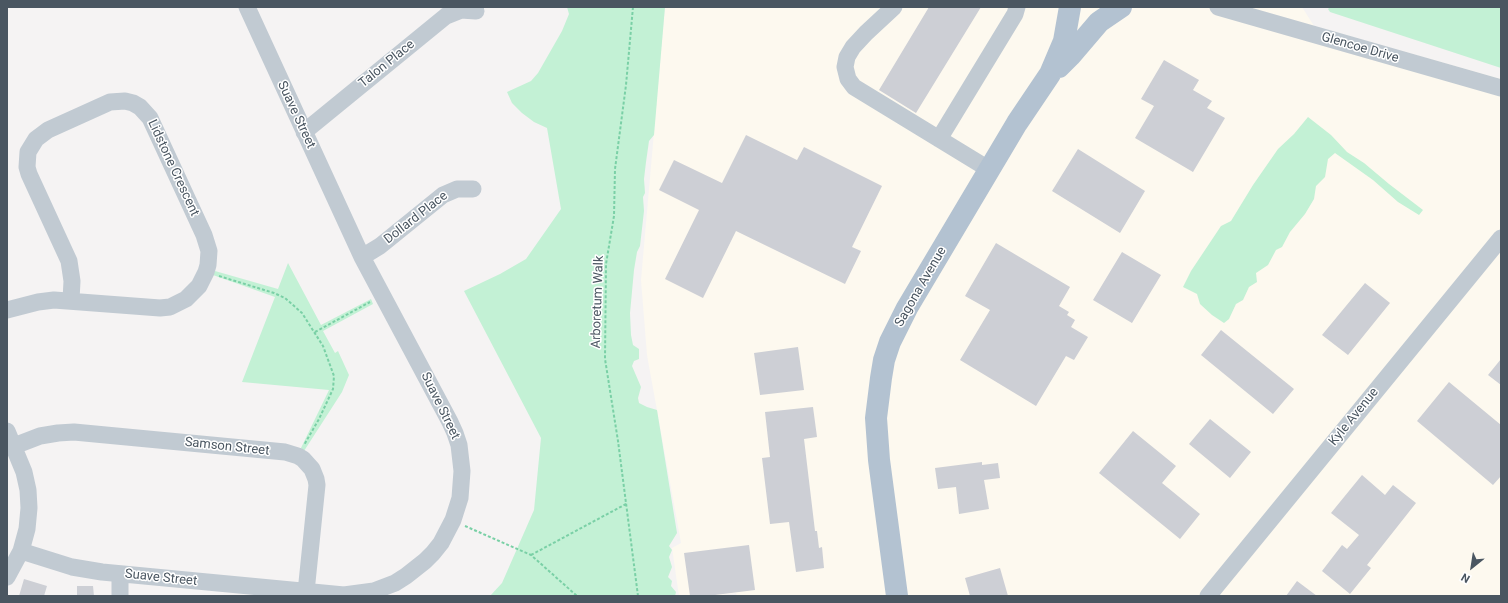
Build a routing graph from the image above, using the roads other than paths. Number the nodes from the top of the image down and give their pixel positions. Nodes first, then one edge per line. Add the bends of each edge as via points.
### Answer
1 (894, 7) edge
2 (1017, 7) edge
3 (1070, 7) edge
4 (1121, 7) edge
5 (1218, 7) edge
6 (248, 8) edge
7 (476, 11) dead end
8 (1050, 74) junction
9 (1501, 88) edge
10 (304, 132) junction
11 (939, 139) junction
12 (990, 170) junction
13 (473, 189) dead end
14 (1501, 238) edge
15 (362, 257) junction
16 (72, 300) junction
17 (7, 310) edge
18 (11, 438) edge
19 (21, 551) junction
20 (120, 574) junction
21 (7, 577) edge
22 (306, 592) junction
23 (120, 596) edge
24 (897, 596) edge
25 (1208, 596) edge

1 - 11 street via 853,47 847,57 845,68 848,79 854,87
2 - 11 street
3 - 8 main road, Sagona Avenue via 1064,41
4 - 8 main road via 1099,22 1070,56
5 - 9 street, Glencoe Drive
6 - 10 street, Suave Street
7 - 10 street, Talon Place via 461,10 446,16
8 - 12 main road, Sagona Avenue
10 - 15 street, Suave Street
11 - 12 street
12 - 24 main road, Sagona Avenue via 907,308 890,342 880,378 876,418 878,460
13 - 15 street, Dollard Place via 457,188 443,195 380,246
14 - 25 street, Kyle Avenue
15 - 22 street, Suave Street via 455,433 462,471 460,498 453,520 433,553 416,569 395,583 354,595
16 - 16 street, Lidstone Crescent via 150,308 170,307 193,293 206,272 209,251 204,235 150,118 133,103 110,102 48,130 36,138 28,152 29,174 69,262
16 - 17 street, Lidstone Crescent via 46,300
18 - 19 street via 24,472 29,499
18 - 22 street, Samson Street via 74,432 286,452 298,456 312,469 317,485
19 - 20 street, Suave Street via 72,567
19 - 21 street
20 - 22 street, Suave Street
20 - 23 street

